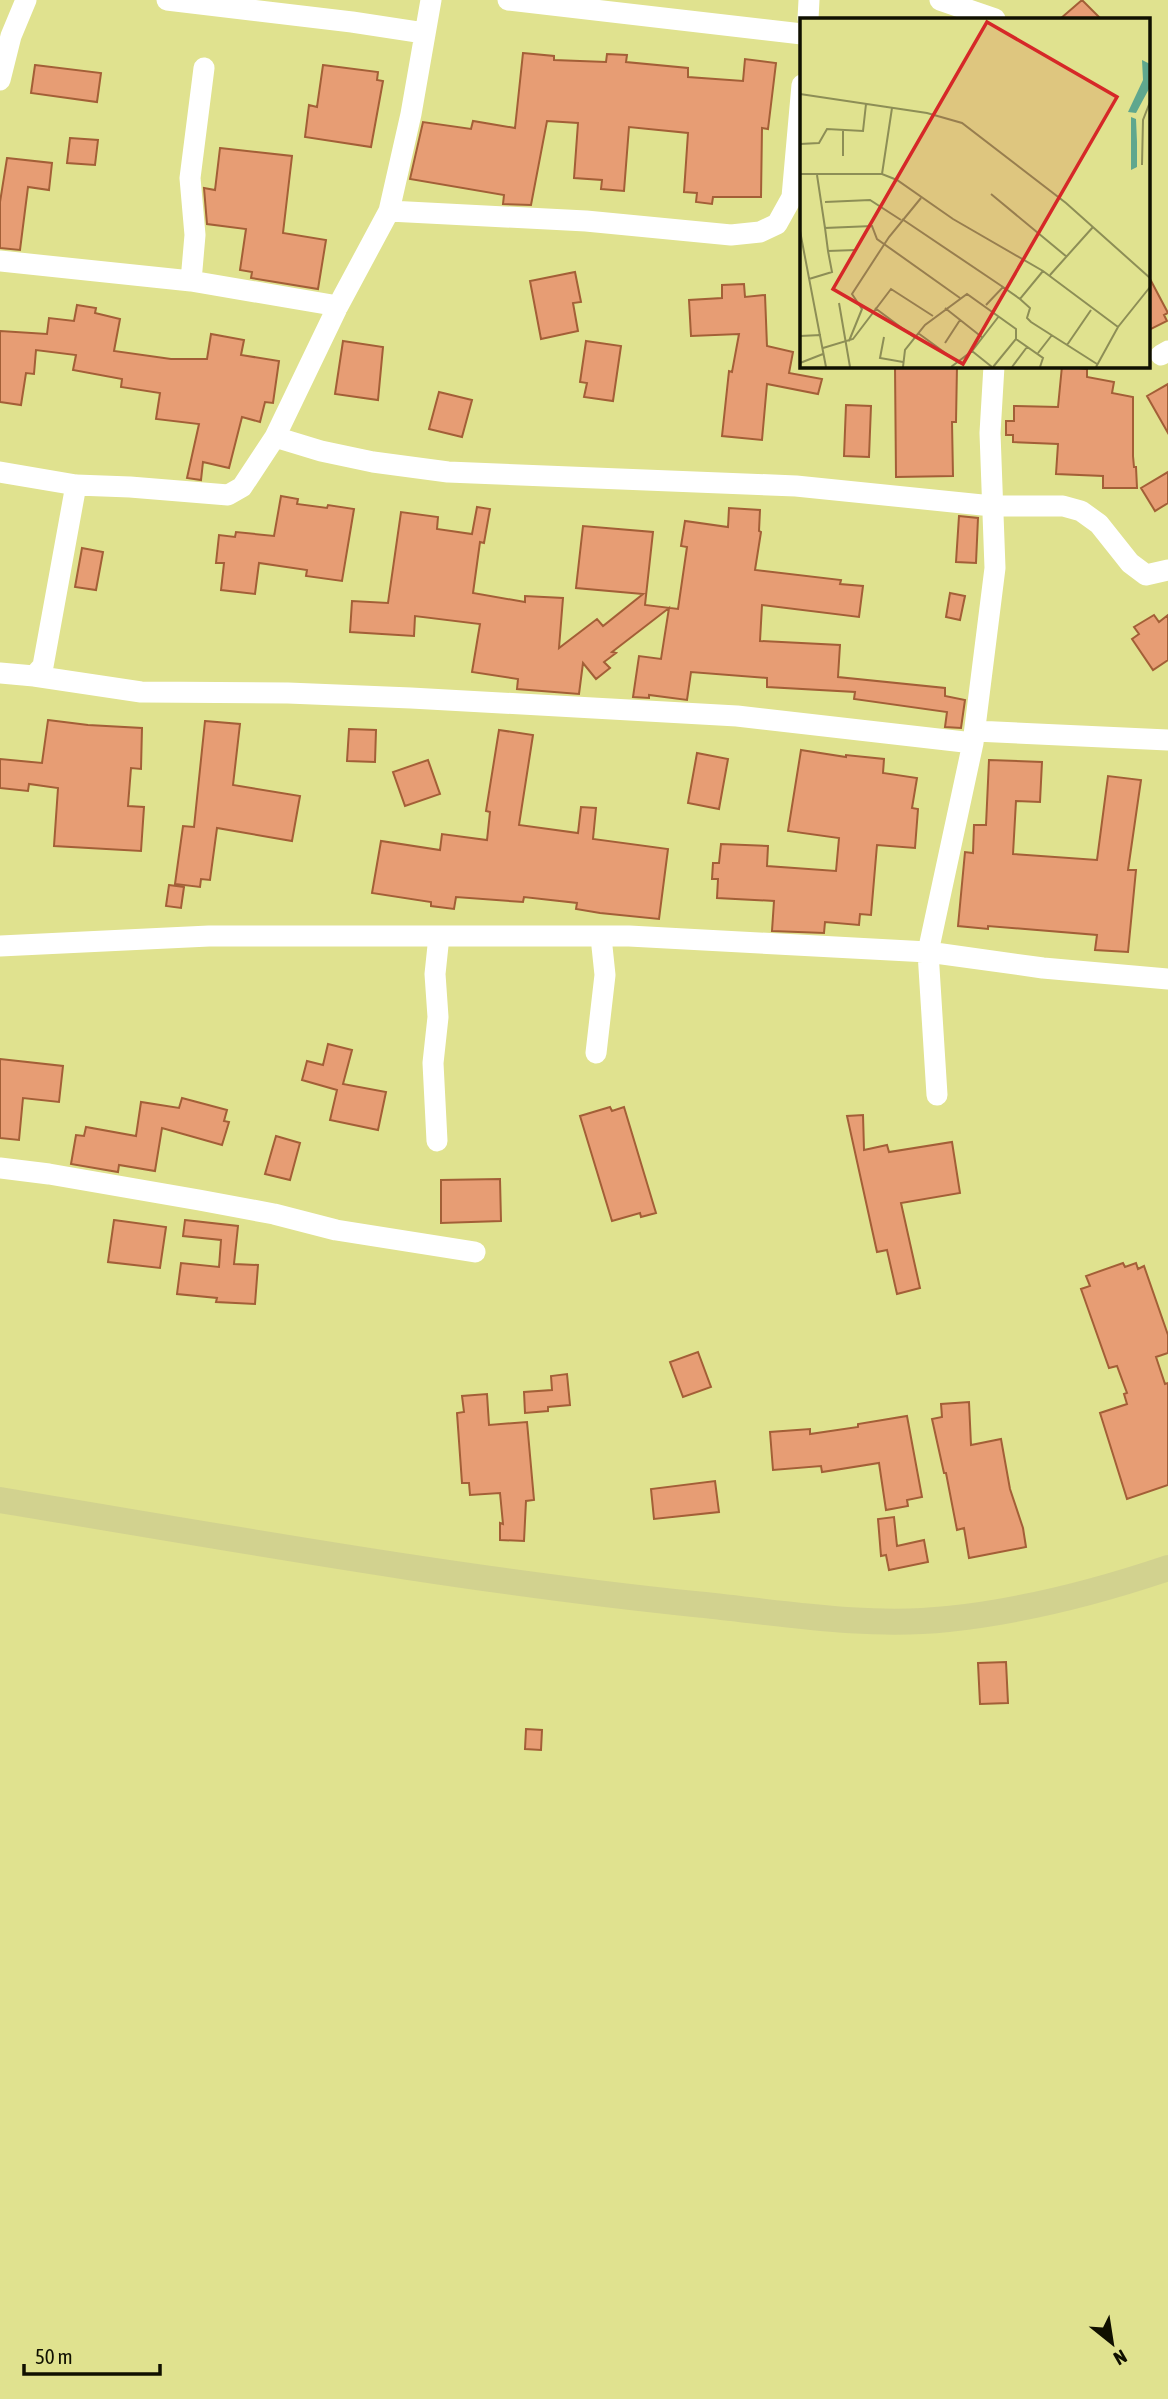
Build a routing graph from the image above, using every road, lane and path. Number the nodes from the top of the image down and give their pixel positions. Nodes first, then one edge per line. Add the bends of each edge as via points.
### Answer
1 (26, 0) edge
2 (167, 0) edge
3 (431, 0) edge
4 (508, 0) edge
5 (808, 0) edge
6 (940, 0) edge
7 (808, 18) edge
8 (992, 18) edge
9 (424, 33) junction
10 (800, 34) edge
11 (204, 68) dead end
12 (0, 80) edge
13 (800, 107) edge
14 (389, 211) junction
15 (0, 261) edge
16 (191, 281) junction
17 (338, 306) junction
18 (994, 368) edge
19 (275, 437) junction
20 (0, 472) edge
21 (76, 485) junction
22 (992, 506) junction
23 (1168, 570) edge
24 (0, 673) edge
25 (34, 676) junction
26 (974, 737) junction
27 (1168, 740) edge
28 (439, 936) junction
29 (601, 937) junction
30 (0, 946) edge
31 (928, 953) junction
32 (1168, 979) edge
33 (596, 1053) dead end
34 (937, 1095) dead end
35 (437, 1141) dead end
36 (0, 1168) edge
37 (475, 1252) dead end
38 (0, 1500) edge
39 (1168, 1568) edge

1 - 12 street
2 - 9 street
3 - 9 street
4 - 10 street
5 - 7 street
6 - 8 street
9 - 14 street
11 - 16 street via 190,178 195,235
13 - 14 street via 792,197 777,224 760,232 731,234
14 - 17 street
15 - 16 street
16 - 17 street
17 - 19 street
18 - 22 street
19 - 21 street via 242,487 228,495
19 - 22 street via 360,459 448,472 796,486
20 - 21 street
21 - 25 street via 43,666
22 - 23 street via 1063,506 1081,511 1146,575
22 - 26 street via 995,569
24 - 25 street
25 - 26 street via 141,692 411,698 737,716
26 - 27 street
26 - 31 street
28 - 29 street
28 - 30 street via 209,936
28 - 35 street via 433,1063
29 - 31 street
29 - 33 street via 606,975
31 - 32 street
31 - 34 street
36 - 37 street
38 - 39 main road via 392,1564 637,1598 864,1620 947,1619 1026,1607 1116,1586

